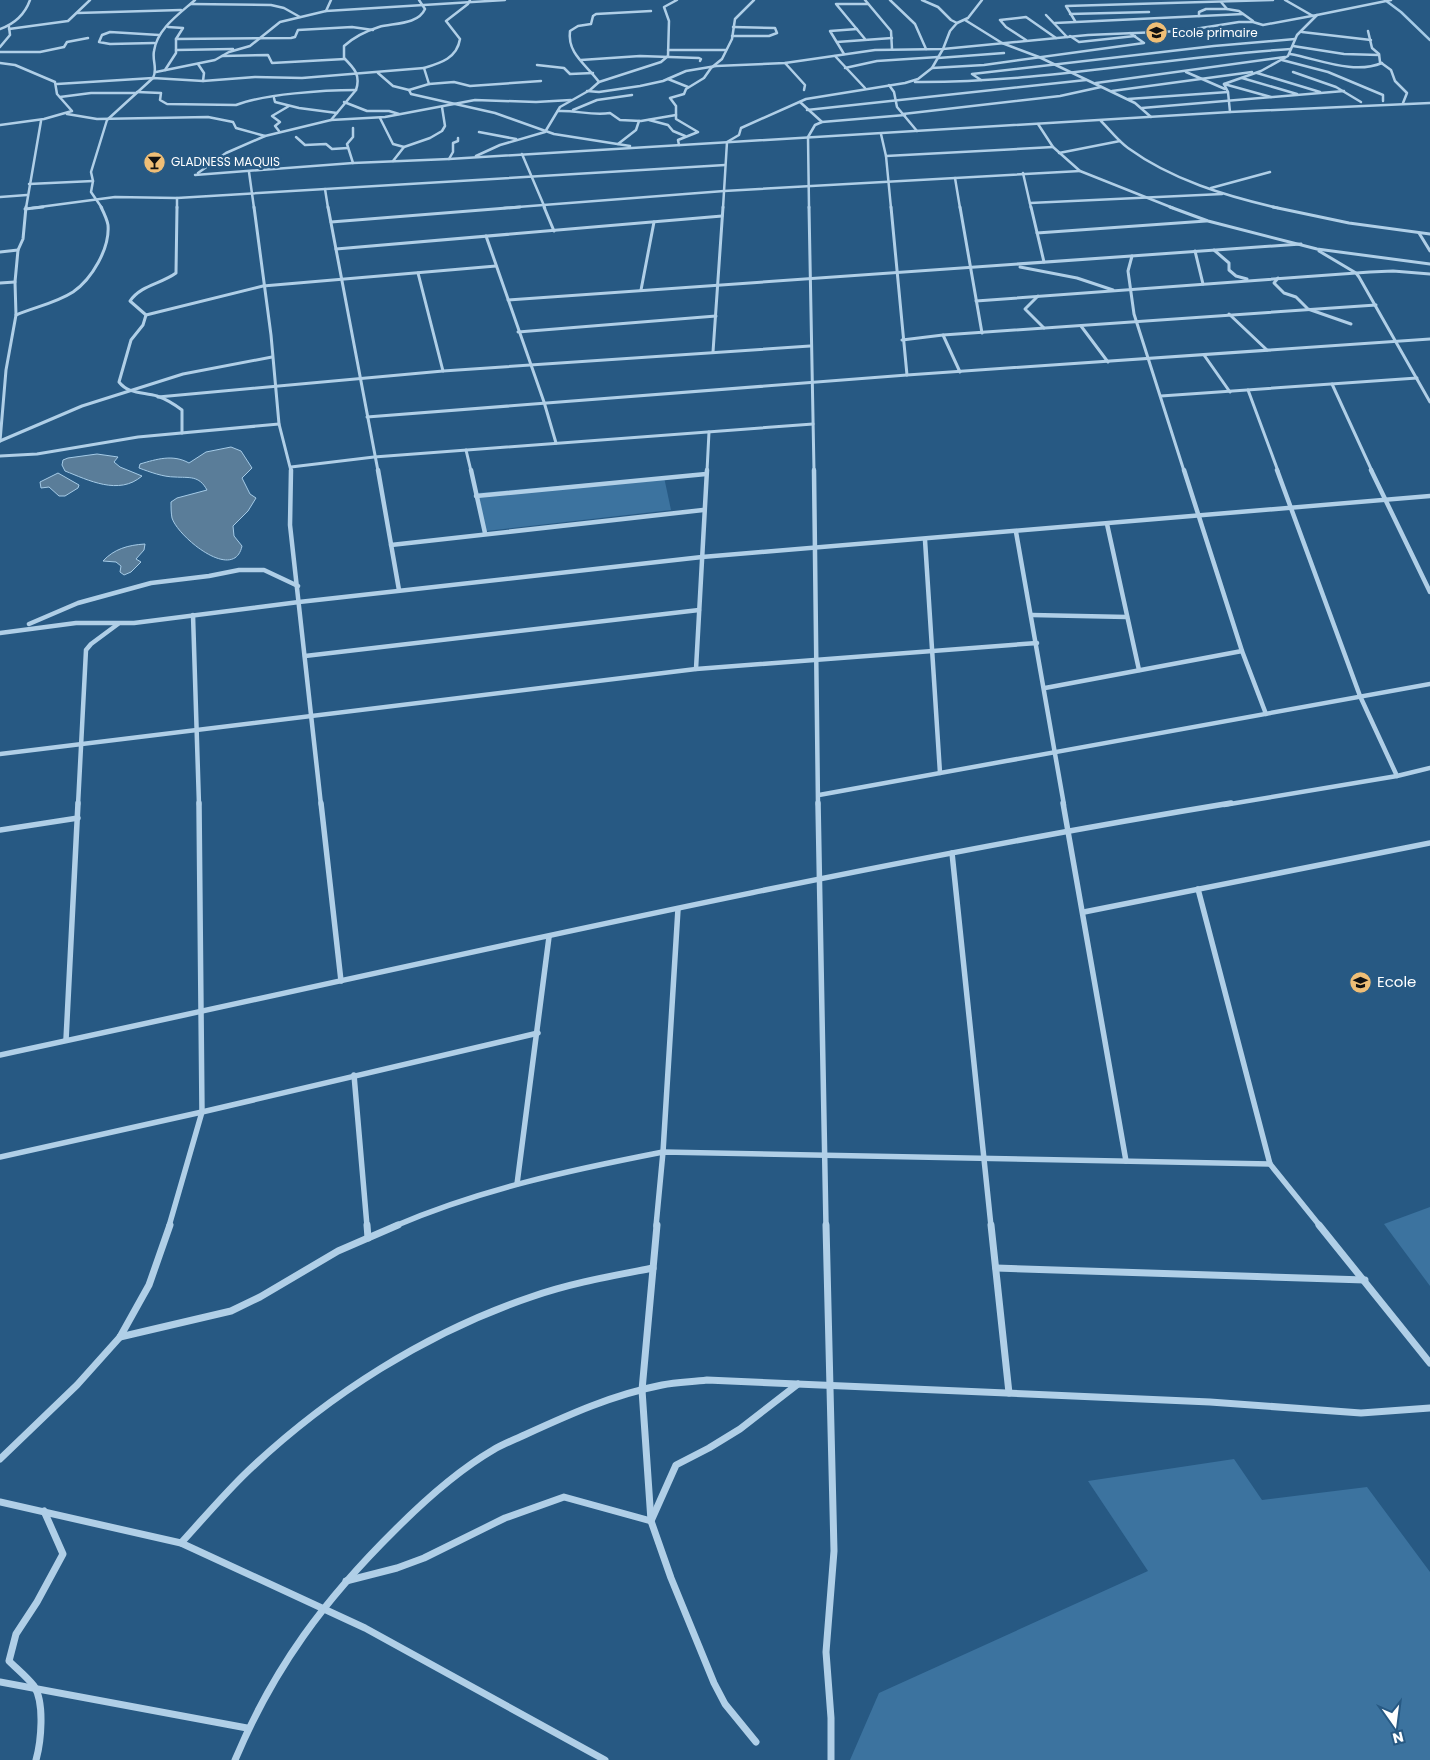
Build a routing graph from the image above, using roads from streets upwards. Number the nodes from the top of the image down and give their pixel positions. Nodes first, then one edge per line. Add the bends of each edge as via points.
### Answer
1 (30, 0) edge
2 (90, 0) edge
3 (195, 0) edge
4 (332, 0) edge
5 (419, 0) edge
6 (505, 0) edge
7 (677, 0) edge
8 (754, 0) edge
9 (865, 0) edge
10 (890, 0) edge
11 (922, 0) edge
12 (982, 0) edge
13 (1273, 0) edge
14 (1285, 0) edge
15 (1391, 0) edge
16 (470, 1) edge
17 (1221, 2) junction
18 (190, 4) junction
19 (424, 4) junction
20 (868, 4) junction
21 (181, 10) junction
22 (1228, 10) junction
23 (326, 11) junction
24 (651, 11) dead end
25 (77, 12) junction
26 (1149, 12) dead end
27 (1070, 14) junction
28 (1243, 14) junction
29 (1046, 15) dead end
30 (1317, 15) junction
31 (1199, 16) junction
32 (1313, 16) junction
33 (300, 17) junction
34 (965, 20) junction
35 (1075, 22) junction
36 (1253, 22) junction
37 (957, 23) junction
38 (1056, 23) junction
39 (168, 27) junction
40 (733, 27) junction
41 (9, 28) junction
42 (0, 29) edge
43 (857, 29) junction
44 (374, 30) junction
45 (1368, 31) dead end
46 (1302, 32) junction
47 (1130, 33) junction
48 (159, 35) junction
49 (732, 36) junction
50 (1135, 36) junction
51 (1068, 37) junction
52 (88, 38) dead end
53 (262, 38) junction
54 (892, 38) junction
55 (1056, 38) junction
56 (1295, 38) junction
57 (865, 39) junction
58 (176, 40) junction
59 (1027, 40) junction
60 (1371, 40) junction
61 (838, 42) junction
62 (154, 43) junction
63 (1002, 43) junction
64 (1135, 45) junction
65 (0, 47) edge
66 (892, 48) junction
67 (1292, 48) junction
68 (244, 49) junction
69 (926, 49) junction
70 (943, 49) junction
71 (176, 50) junction
72 (668, 50) junction
73 (726, 50) junction
74 (0, 52) edge
75 (1004, 53) dead end
76 (844, 54) junction
77 (1150, 54) junction
78 (1289, 55) junction
79 (222, 56) junction
80 (668, 56) junction
81 (835, 56) junction
82 (1379, 56) junction
83 (1039, 57) junction
84 (345, 58) junction
85 (938, 58) junction
86 (582, 60) junction
87 (1282, 60) junction
88 (700, 61) dead end
89 (1178, 61) junction
90 (0, 63) edge
91 (785, 63) junction
92 (1382, 63) junction
93 (198, 64) junction
94 (537, 65) dead end
95 (716, 66) junction
96 (1056, 66) junction
97 (960, 67) junction
98 (424, 68) junction
99 (846, 68) junction
100 (932, 68) junction
101 (165, 70) junction
102 (1191, 70) junction
103 (1185, 71) junction
104 (1261, 71) junction
105 (156, 72) junction
106 (1292, 72) dead end
107 (378, 73) junction
108 (593, 73) junction
109 (1257, 73) junction
110 (972, 74) junction
111 (1074, 74) junction
112 (358, 75) junction
113 (153, 78) junction
114 (1242, 78) junction
115 (668, 79) junction
116 (1200, 79) junction
117 (981, 80) junction
118 (1086, 80) junction
119 (203, 81) junction
120 (541, 81) dead end
121 (599, 82) junction
122 (912, 82) junction
123 (57, 84) junction
124 (429, 84) junction
125 (1095, 84) junction
126 (1224, 84) junction
127 (889, 85) junction
128 (688, 87) junction
129 (1102, 87) junction
130 (866, 88) junction
131 (1224, 89) junction
132 (356, 90) junction
133 (409, 90) junction
134 (804, 90) dead end
135 (1112, 91) junction
136 (1344, 91) junction
137 (136, 92) junction
138 (588, 92) junction
139 (1228, 92) junction
140 (1323, 93) junction
141 (632, 95) dead end
142 (1299, 95) junction
143 (60, 97) junction
144 (274, 98) junction
145 (1274, 98) junction
146 (1127, 99) junction
147 (571, 100) junction
148 (895, 100) junction
149 (1228, 101) junction
150 (344, 102) junction
151 (800, 102) junction
152 (1361, 102) junction
153 (1384, 102) junction
154 (1403, 103) junction
155 (1430, 103) edge
156 (452, 104) junction
157 (289, 106) junction
158 (442, 107) junction
159 (1331, 107) junction
160 (1142, 108) junction
161 (573, 110) junction
162 (808, 110) junction
163 (558, 111) junction
164 (1230, 112) junction
165 (337, 113) junction
166 (67, 114) junction
167 (399, 114) junction
168 (676, 114) junction
169 (904, 114) junction
170 (1151, 117) junction
171 (109, 118) junction
172 (380, 118) junction
173 (330, 120) junction
174 (649, 120) junction
175 (1101, 120) junction
176 (41, 121) junction
177 (639, 121) junction
178 (822, 122) junction
179 (1038, 124) junction
180 (0, 125) edge
181 (353, 128) dead end
182 (279, 131) junction
183 (917, 131) junction
184 (479, 132) dead end
185 (545, 132) junction
186 (881, 134) junction
187 (265, 136) junction
188 (685, 137) junction
189 (808, 137) junction
190 (296, 138) dead end
191 (458, 138) dead end
192 (519, 139) junction
193 (1120, 141) junction
194 (727, 142) junction
195 (618, 144) junction
196 (679, 145) junction
197 (1053, 146) junction
198 (404, 147) junction
199 (643, 147) junction
200 (348, 148) junction
201 (1059, 152) junction
202 (522, 154) junction
203 (886, 156) junction
204 (471, 158) junction
205 (449, 159) junction
206 (393, 161) junction
207 (353, 163) junction
208 (725, 165) junction
209 (1080, 171) junction
210 (249, 172) junction
211 (1270, 172) dead end
212 (1023, 173) junction
213 (533, 178) junction
214 (955, 178) junction
215 (93, 181) junction
216 (888, 182) junction
217 (29, 184) junction
218 (809, 187) junction
219 (1209, 188) junction
220 (325, 189) junction
221 (724, 191) junction
222 (253, 194) junction
223 (1226, 194) junction
224 (27, 195) junction
225 (0, 197) edge
226 (177, 198) junction
227 (1147, 198) junction
228 (95, 199) junction
229 (1030, 203) junction
230 (544, 204) junction
231 (26, 210) junction
232 (722, 216) junction
233 (1208, 221) junction
234 (331, 222) junction
235 (654, 222) junction
236 (554, 231) junction
237 (1037, 232) junction
238 (1419, 233) junction
239 (1430, 234) edge
240 (486, 236) junction
241 (1301, 244) junction
242 (336, 249) junction
243 (1316, 249) junction
244 (18, 250) junction
245 (1214, 250) junction
246 (1195, 251) junction
247 (1430, 251) edge
248 (0, 252) edge
249 (1132, 256) junction
250 (1044, 262) junction
251 (1430, 264) edge
252 (496, 266) junction
253 (1012, 266) junction
254 (971, 267) junction
255 (897, 272) junction
256 (418, 273) junction
257 (1356, 273) junction
258 (1430, 274) edge
259 (811, 278) junction
260 (1278, 278) junction
261 (342, 279) junction
262 (1252, 280) junction
263 (15, 282) junction
264 (0, 283) edge
265 (1202, 284) junction
266 (718, 285) junction
267 (263, 286) junction
268 (1130, 289) junction
269 (641, 290) junction
270 (1115, 290) junction
271 (1038, 296) junction
272 (508, 300) junction
273 (976, 300) junction
274 (1376, 305) junction
275 (1308, 310) junction
276 (1229, 314) junction
277 (146, 315) junction
278 (16, 316) junction
279 (716, 316) junction
280 (1137, 321) junction
281 (1351, 324) dead end
282 (1081, 326) junction
283 (1044, 328) junction
284 (518, 332) junction
285 (982, 333) junction
286 (944, 335) junction
287 (902, 340) junction
288 (1430, 340) edge
289 (1397, 342) junction
290 (810, 346) junction
291 (1267, 350) junction
292 (713, 352) junction
293 (1204, 355) junction
294 (272, 357) junction
295 (1150, 359) junction
296 (1108, 362) junction
297 (530, 365) junction
298 (6, 370) junction
299 (0, 371) edge
300 (444, 371) junction
301 (960, 372) junction
302 (906, 375) junction
303 (361, 378) junction
304 (1417, 378) junction
305 (812, 382) junction
306 (1332, 384) junction
307 (275, 386) junction
308 (1248, 390) junction
309 (129, 391) junction
310 (1230, 392) junction
311 (1161, 396) junction
312 (158, 397) junction
313 (544, 402) junction
314 (1430, 402) edge
315 (367, 417) junction
316 (279, 424) junction
317 (813, 424) junction
318 (709, 432) junction
319 (182, 433) junction
320 (0, 441) edge
321 (556, 444) junction
322 (466, 450) junction
323 (0, 456) edge
324 (374, 457) junction
325 (290, 467) junction
326 (706, 474) junction
327 (476, 496) junction
328 (1430, 496) edge
329 (1385, 500) junction
330 (1291, 508) junction
331 (703, 510) junction
332 (1198, 516) junction
333 (1107, 524) junction
334 (1016, 532) junction
335 (485, 533) junction
336 (925, 540) junction
337 (391, 545) junction
338 (815, 549) junction
339 (702, 557) junction
340 (298, 586) junction
341 (399, 590) junction
342 (1430, 592) edge
343 (299, 602) junction
344 (699, 610) junction
345 (193, 615) junction
346 (1032, 616) junction
347 (1127, 618) junction
348 (29, 624) dead end
349 (118, 624) junction
350 (0, 633) edge
351 (1037, 643) junction
352 (932, 651) junction
353 (1242, 651) junction
354 (305, 656) junction
355 (817, 660) junction
356 (696, 669) junction
357 (1139, 670) junction
358 (1430, 684) edge
359 (1044, 688) junction
360 (1360, 696) junction
361 (1266, 714) junction
362 (312, 716) junction
363 (198, 730) junction
364 (82, 744) junction
365 (1056, 752) junction
366 (0, 754) edge
367 (1430, 768) edge
368 (940, 773) junction
369 (1397, 776) junction
370 (819, 795) junction
371 (78, 818) junction
372 (0, 830) edge
373 (1069, 830) junction
374 (1430, 843) edge
375 (952, 853) junction
376 (818, 879) junction
377 (1198, 889) junction
378 (678, 909) junction
379 (1084, 912) junction
380 (549, 936) junction
381 (341, 981) junction
382 (200, 1011) junction
383 (538, 1033) junction
384 (66, 1040) junction
385 (0, 1054) edge
386 (354, 1075) junction
387 (202, 1112) junction
388 (663, 1152) junction
389 (826, 1155) junction
390 (0, 1157) edge
391 (984, 1158) junction
392 (1126, 1161) junction
393 (1270, 1164) junction
394 (517, 1184) junction
395 (368, 1238) junction
396 (652, 1268) junction
397 (996, 1268) junction
398 (1365, 1280) junction
399 (120, 1338) junction
400 (1430, 1363) edge
401 (798, 1384) junction
402 (831, 1385) junction
403 (642, 1390) junction
404 (1009, 1393) junction
405 (1430, 1408) edge
406 (0, 1459) edge
407 (0, 1502) edge
408 (44, 1511) junction
409 (651, 1521) junction
410 (181, 1543) junction
411 (345, 1581) junction
412 (322, 1609) junction
413 (0, 1682) edge
414 (36, 1688) junction
415 (247, 1728) junction
416 (756, 1742) dead end
417 (36, 1760) edge
418 (235, 1760) edge
419 (605, 1760) edge
420 (831, 1760) edge

1 - 41 street via 26,10
2 - 25 street
3 - 18 street
4 - 23 street
5 - 19 street
6 - 16 street
7 - 72 street via 664,8 669,15
8 - 40 street via 738,15
9 - 20 street
10 - 69 street via 915,24
11 - 37 street via 938,7
12 - 34 street
13 - 17 street
14 - 32 street
15 - 30 street
16 - 19 street
16 - 98 street via 446,21 460,39 453,55
17 - 22 street
17 - 27 street via 1066,6
18 - 21 street
18 - 33 street via 271,5
19 - 23 street
19 - 44 street via 424,13 413,20
20 - 43 street via 836,4
20 - 54 street via 891,31
21 - 25 street
21 - 39 street
22 - 28 street
22 - 31 street via 1203,10 1198,12
23 - 33 street
24 - 86 street via 599,13 593,16 591,24 574,28 568,40 572,52
25 - 41 street via 65,22
26 - 27 street
27 - 35 street
28 - 31 street
28 - 36 street
29 - 38 street
30 - 32 street
30 - 46 street
31 - 35 street
32 - 36 street via 1263,25
33 - 53 street via 280,22
34 - 37 street
34 - 63 street
35 - 38 street
36 - 47 street via 1182,31
37 - 70 street
38 - 51 street
39 - 48 street
39 - 58 street via 183,28
40 - 49 street
40 - 49 street via 775,28 777,31 771,36
41 - 42 street
41 - 65 street via 10,35
43 - 57 street
43 - 61 street via 830,31
44 - 53 street via 352,27 298,30 293,38
44 - 84 street via 346,44
45 - 60 street
46 - 56 street
46 - 60 street
47 - 50 street
47 - 51 street
48 - 62 street
48 - 62 street via 110,32 102,35 99,42
49 - 73 street
50 - 51 street via 1078,42
50 - 64 street via 1144,42
51 - 55 street
52 - 74 street via 67,42 64,47 48,51
53 - 58 street
53 - 68 street
54 - 57 street
54 - 66 street
55 - 59 street
55 - 59 street via 1025,17 1000,20
56 - 67 street
56 - 77 street
57 - 61 street
58 - 71 street
59 - 63 street
60 - 82 street via 1372,48
61 - 76 street
62 - 105 street via 152,58
63 - 70 street
63 - 83 street
64 - 77 street
64 - 83 street
66 - 69 street
66 - 76 street
67 - 78 street
67 - 82 street
67 - 89 street
68 - 71 street
68 - 79 street
69 - 70 street
70 - 85 street
71 - 101 street via 175,58
72 - 73 street
72 - 80 street
73 - 95 street
75 - 85 street
76 - 81 street
77 - 96 street
78 - 87 street
78 - 92 street via 1349,66
78 - 102 street
79 - 84 street via 268,55 274,64
79 - 93 street
80 - 86 street
80 - 88 street via 698,57 702,59
80 - 121 street via 652,66
81 - 91 street
81 - 99 street
82 - 92 street
83 - 96 street
83 - 97 street
84 - 112 street
85 - 99 street via 877,61
85 - 100 street
86 - 108 street
87 - 104 street
87 - 153 street via 1341,77 1383,95
89 - 102 street
89 - 111 street
90 - 123 street via 39,74
91 - 95 street
91 - 134 street via 805,85
92 - 154 street via 1405,89 1407,95
93 - 101 street
93 - 119 street via 204,73
94 - 108 street via 564,68 570,74
95 - 115 street via 686,71
95 - 128 street
96 - 110 street
96 - 111 street
97 - 100 street
97 - 110 street
98 - 107 street
98 - 124 street
99 - 130 street
100 - 122 street
101 - 105 street
102 - 103 street
103 - 116 street
103 - 125 street
104 - 109 street
104 - 116 street
105 - 113 street
106 - 136 street
107 - 112 street
107 - 133 street via 393,86
108 - 121 street
109 - 114 street
109 - 140 street
110 - 117 street
111 - 117 street
111 - 118 street
112 - 119 street
112 - 132 street
113 - 119 street
113 - 123 street
113 - 137 street
114 - 126 street
114 - 142 street
115 - 128 street
115 - 138 street
116 - 131 street
116 - 135 street
117 - 122 street
118 - 125 street
118 - 148 street
120 - 124 street via 470,86 454,82
121 - 138 street
122 - 127 street
123 - 143 street
124 - 133 street
125 - 129 street
126 - 131 street
126 - 145 street
127 - 130 street
127 - 148 street
128 - 168 street via 684,94 670,98 676,106
129 - 135 street
129 - 169 street via 1060,96
130 - 151 street
131 - 139 street
132 - 144 street
132 - 150 street
133 - 156 street via 413,95
135 - 146 street
136 - 140 street
136 - 152 street
137 - 143 street
137 - 144 street via 161,93 161,102 176,105 236,105
137 - 171 street
138 - 147 street
139 - 146 street
139 - 149 street
140 - 142 street
141 - 161 street via 597,100
142 - 145 street
143 - 166 street via 72,111
144 - 157 street via 275,102
145 - 149 street
146 - 160 street
147 - 156 street via 479,100
147 - 163 street
148 - 162 street
148 - 169 street
149 - 160 street
149 - 164 street
150 - 165 street
150 - 167 street via 355,104 362,110
151 - 162 street
151 - 194 street via 741,128 739,135
152 - 153 street
152 - 159 street
153 - 154 street
153 - 159 street
154 - 155 street
156 - 158 street
156 - 185 street via 495,113
157 - 165 street
157 - 182 street via 272,116 280,122 275,126
158 - 167 street
158 - 198 street via 445,126 442,131
159 - 164 street
160 - 170 street
161 - 163 street
161 - 177 street via 597,115 610,113 620,120
162 - 178 street
163 - 185 street
164 - 170 street
165 - 173 street
166 - 171 street
166 - 176 street
167 - 172 street
168 - 174 street
168 - 188 street via 680,122 698,132
169 - 178 street
169 - 183 street
170 - 175 street
171 - 187 street via 208,117 228,120 236,128
171 - 215 street via 91,172
172 - 173 street
172 - 198 street via 393,144
173 - 182 street
174 - 177 street
174 - 188 street via 668,125
175 - 179 street
175 - 193 street
176 - 180 street
176 - 217 street
177 - 195 street via 636,130
178 - 189 street via 815,125
179 - 183 street
179 - 197 street
181 - 200 street
182 - 187 street
183 - 186 street
184 - 192 street
185 - 192 street
185 - 195 street
186 - 189 street
186 - 203 street
187 - 210 street via 226,153 195,175
188 - 196 street via 678,140
189 - 194 street
189 - 218 street
190 - 200 street via 304,145
191 - 205 street via 452,143
192 - 204 street
193 - 201 street
193 - 219 street via 1144,160
194 - 196 street
194 - 208 street
195 - 199 street
196 - 199 street
197 - 201 street
197 - 203 street
198 - 206 street
199 - 202 street
200 - 207 street
201 - 209 street
202 - 204 street
202 - 213 street
203 - 216 street
204 - 205 street
205 - 206 street
206 - 207 street
207 - 210 street
208 - 213 street
208 - 221 street
209 - 212 street
209 - 227 street
210 - 222 street
211 - 219 street
212 - 214 street
212 - 229 street
213 - 220 street
213 - 230 street
214 - 216 street
214 - 254 street
215 - 217 street
215 - 228 street via 91,192
216 - 218 street
216 - 255 street
217 - 224 street
218 - 221 street
218 - 259 street
219 - 223 street
220 - 222 street
220 - 234 street
221 - 230 street
221 - 232 street
222 - 226 street
222 - 267 street
223 - 227 street
223 - 238 street via 1328,219
224 - 225 street
224 - 231 street
226 - 228 street
226 - 277 street via 176,273 143,289 130,302
227 - 229 street
227 - 233 street
228 - 231 street
228 - 278 street via 108,227 99,258 85,283 73,292
229 - 237 street
230 - 234 street
230 - 236 street
231 - 244 street via 23,239
232 - 235 street
232 - 266 street
233 - 237 street
233 - 241 street
234 - 242 street
235 - 236 street
235 - 269 street
236 - 240 street
237 - 250 street
238 - 239 street
238 - 247 street
240 - 242 street
240 - 252 street
241 - 243 street
241 - 245 street
242 - 261 street
243 - 251 street
243 - 257 street
244 - 248 street
244 - 263 street
245 - 246 street
245 - 262 street via 1229,263 1231,273
246 - 249 street
246 - 265 street
249 - 250 street
249 - 268 street via 1128,271
250 - 253 street
252 - 256 street
252 - 272 street
253 - 254 street
253 - 270 street via 1077,278
254 - 255 street
254 - 273 street
255 - 259 street
255 - 287 street
256 - 261 street
256 - 300 street
257 - 258 street
257 - 260 street
257 - 274 street
259 - 266 street
259 - 290 street
260 - 262 street
260 - 275 street via 1274,283 1284,293 1296,297
261 - 267 street
261 - 303 street
262 - 265 street
263 - 264 street
263 - 278 street
265 - 268 street
266 - 269 street
266 - 279 street
267 - 277 street
267 - 294 street
268 - 270 street
268 - 280 street
269 - 272 street
270 - 271 street
271 - 273 street
271 - 283 street via 1025,309
272 - 284 street
273 - 285 street
274 - 275 street
274 - 289 street
275 - 276 street
275 - 281 street
276 - 280 street
276 - 291 street
277 - 309 street via 143,325 131,340 122,369 121,386
278 - 298 street
279 - 284 street
279 - 292 street
280 - 282 street
280 - 295 street
282 - 283 street
282 - 296 street
283 - 285 street
284 - 297 street
285 - 286 street
286 - 287 street
286 - 301 street
287 - 302 street
288 - 289 street
289 - 291 street
289 - 304 street
290 - 292 street
290 - 305 street
291 - 293 street
292 - 297 street
293 - 295 street
293 - 310 street
294 - 307 street
294 - 309 street via 183,374
295 - 296 street
295 - 311 street
296 - 301 street
297 - 300 street
297 - 313 street
298 - 299 street
298 - 320 street
300 - 303 street
301 - 302 street
302 - 305 street
303 - 307 street
303 - 315 street
304 - 306 street
304 - 314 street
305 - 313 street
305 - 317 street
306 - 308 street
306 - 329 street
307 - 312 street
307 - 316 street
308 - 310 street
308 - 330 street
309 - 312 street
309 - 320 street via 82,406
310 - 311 street
311 - 332 street
312 - 319 street via 182,410
313 - 315 street
313 - 321 street
315 - 324 street
316 - 319 street
316 - 325 street
317 - 318 street
317 - 338 street
318 - 321 street
318 - 326 street
319 - 323 street via 106,441 37,454
321 - 322 street
322 - 324 street
322 - 327 street
324 - 325 street
324 - 337 street
325 - 340 street via 290,525
326 - 327 street
326 - 331 street
327 - 335 street
328 - 329 street
329 - 330 street
329 - 342 street
330 - 332 street
330 - 360 street
331 - 335 street
331 - 339 street
332 - 333 street
332 - 353 street
333 - 334 street
333 - 347 street
334 - 336 street
334 - 346 street
335 - 337 street
336 - 338 street
336 - 352 street
337 - 341 street
338 - 339 street
338 - 355 street
339 - 341 street
339 - 344 street
340 - 343 street
340 - 348 street via 264,570 239,570 151,583 78,603
341 - 343 street
343 - 345 street
343 - 354 street
344 - 354 street
344 - 356 street
345 - 349 street
345 - 363 street
346 - 347 street
346 - 351 street
347 - 357 street
349 - 350 street via 67,624
349 - 364 street via 86,650
351 - 352 street
351 - 359 street
352 - 355 street
352 - 368 street
353 - 357 street
353 - 361 street
354 - 362 street
355 - 356 street
355 - 370 street
356 - 362 street
357 - 359 street
358 - 360 street
359 - 365 street
360 - 361 street
360 - 369 street
361 - 365 street
362 - 363 street
362 - 381 street
363 - 364 street
363 - 382 street
364 - 366 street
364 - 371 street
365 - 368 street
365 - 373 street
367 - 369 street
368 - 370 street
369 - 373 street
370 - 376 street
371 - 372 street
371 - 384 street
373 - 375 street
373 - 379 street
374 - 377 street
375 - 376 street
375 - 391 street
376 - 378 street
376 - 389 street
377 - 379 street
377 - 393 street
378 - 380 street
378 - 388 street
379 - 392 street
380 - 381 street
380 - 383 street
381 - 382 street
382 - 384 street
382 - 387 street
383 - 386 street
383 - 394 street
384 - 385 street
386 - 387 street
386 - 395 street
387 - 390 street
387 - 399 street via 165,1241 149,1285
388 - 389 street
388 - 394 street
388 - 396 street
389 - 391 street
389 - 402 street
391 - 392 street
391 - 397 street
392 - 393 street
393 - 398 street
394 - 395 street via 414,1218
395 - 399 street via 338,1251 231,1311
396 - 403 street
396 - 410 street via 593,1279 531,1297 462,1324 392,1362 315,1413 248,1471
397 - 398 street
397 - 404 street
398 - 400 street
399 - 406 street via 77,1385
401 - 402 street
401 - 403 street via 707,1380
401 - 409 street via 765,1413 704,1452 676,1464
402 - 404 street
402 - 420 street via 834,1551 826,1652
403 - 409 street
403 - 411 street via 547,1423 486,1454 428,1498
404 - 405 street via 1361,1413
407 - 408 street
408 - 410 street
408 - 414 street via 63,1554 16,1634 9,1661
409 - 411 street via 564,1497 505,1518 424,1558
409 - 416 street via 714,1683 725,1704
410 - 412 street
411 - 412 street
412 - 415 street via 275,1674
412 - 419 street via 365,1628
413 - 414 street
414 - 415 street
414 - 417 street via 41,1732
415 - 418 street

